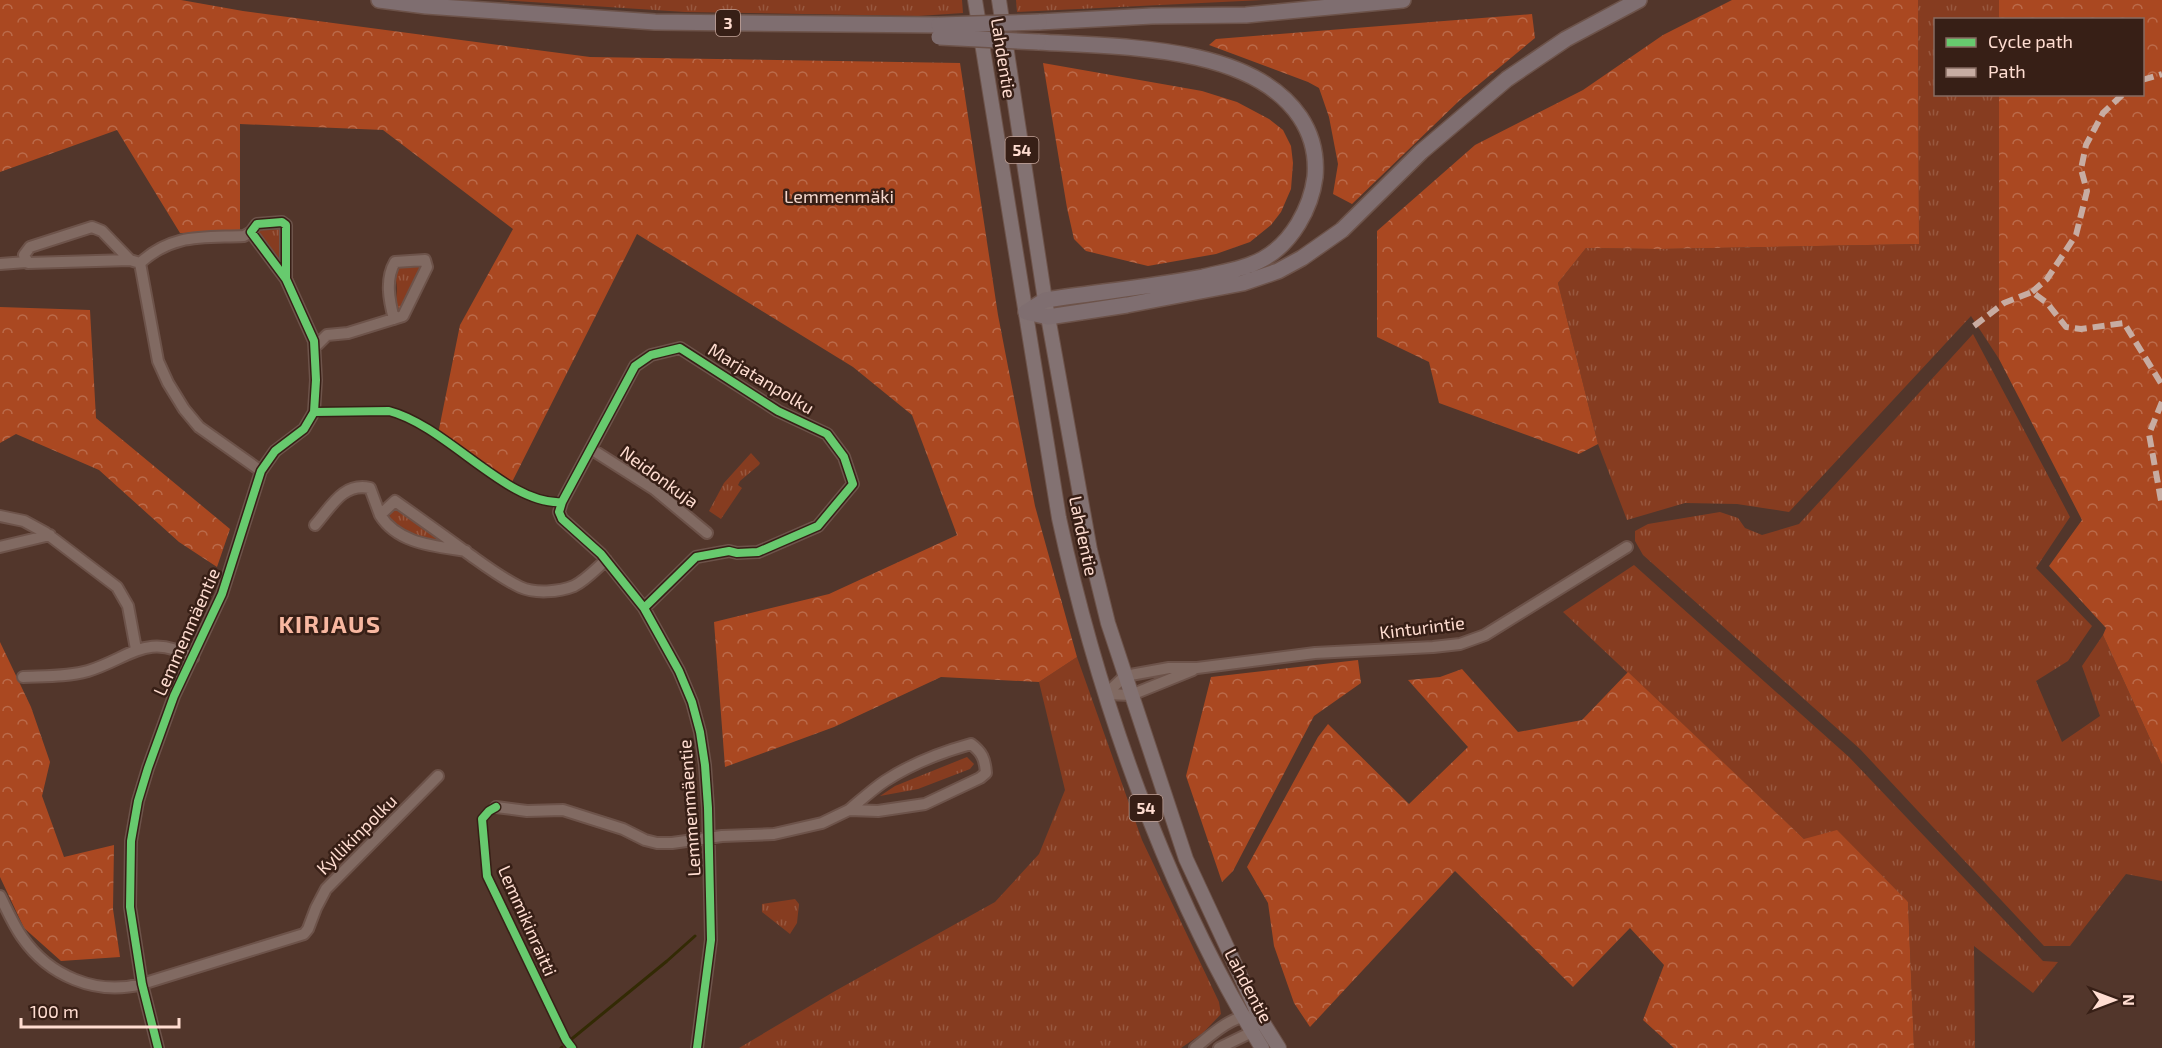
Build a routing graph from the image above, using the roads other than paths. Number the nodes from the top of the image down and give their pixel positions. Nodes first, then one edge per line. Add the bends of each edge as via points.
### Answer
1 (379, 0) edge
2 (975, 0) edge
3 (999, 0) edge
4 (1403, 0) edge
5 (1639, 0) edge
6 (939, 31) junction
7 (251, 231) junction
8 (26, 262) junction
9 (135, 262) junction
10 (0, 264) edge
11 (286, 279) junction
12 (1045, 300) junction
13 (1026, 312) junction
14 (1048, 316) junction
15 (394, 319) junction
16 (315, 347) junction
17 (591, 449) junction
18 (261, 471) junction
19 (562, 502) joint
20 (380, 515) junction
21 (0, 516) edge
22 (315, 525) dead end
23 (707, 533) dead end
24 (50, 535) junction
25 (0, 547) edge
26 (1627, 547) dead end
27 (466, 551) junction
28 (606, 560) junction
29 (644, 608) junction
30 (136, 649) junction
31 (193, 658) junction
32 (1197, 668) junction
33 (1125, 676) junction
34 (22, 677) dead end
35 (1106, 694) junction
36 (1131, 695) junction
37 (438, 776) dead end
38 (496, 807) dead end
39 (849, 810) junction
40 (709, 838) junction
41 (0, 896) edge
42 (142, 984) junction
43 (1244, 1016) junction
44 (1259, 1016) junction
45 (1252, 1032) junction
46 (158, 1048) edge
47 (697, 1048) edge
48 (1195, 1048) edge
49 (1219, 1048) edge
50 (1262, 1048) edge
51 (1279, 1048) edge

1 - 6 highway, 3 via 655,22 892,26
2 - 13 main road, Lahdentie / 54
3 - 12 main road, Lahdentie / 54
4 - 6 highway, 3, bridge via 1246,15 1152,16
5 - 14 highway via 1566,39 1507,79 1421,152 1342,230 1294,262 1243,283
6 - 12 highway, bridge via 1154,49 1235,68 1282,95 1308,128 1316,159 1309,204 1280,246 1263,259 1235,270 1182,281
7 - 9 street via 244,236 176,241
7 - 11 street
7 - 11 street via 262,223 286,225
8 - 9 street
8 - 9 street via 24,255 30,247 92,227 102,231
8 - 10 street
9 - 18 street via 158,361 168,383 199,427
11 - 16 street
12 - 13 highway
12 - 14 main road, 54
13 - 14 highway
13 - 35 main road, Lahdentie / 54 via 1059,518
14 - 33 main road, Lahdentie / 54 via 1090,550
15 - 15 street via 407,309 427,267 425,260 396,262 391,269
15 - 16 street via 327,335
16 - 18 street, Lemmenmäentie via 314,412 304,429 275,451
17 - 19 street, Marjatanpolku
17 - 23 street, Neidonkuja via 654,489
17 - 29 street, Marjatanpolku via 635,366 651,355 680,348 778,411 827,434 844,457 853,484 818,526 758,552 729,551 696,557
18 - 31 street, Lemmenmäentie via 229,576
19 - 28 street, Lemmenmäentie via 562,519
20 - 22 street via 370,488 352,487
20 - 27 street via 386,525 409,540
20 - 27 street via 395,501
21 - 24 street via 24,521
24 - 25 street
24 - 30 street via 117,587 128,606
26 - 32 street, Kinturintie via 1485,634 1460,644 1291,656
27 - 28 street via 521,587 543,591 576,585
28 - 29 street, Lemmenmäentie
29 - 40 street, Lemmenmäentie via 692,702 705,765
30 - 31 street via 153,645 180,650
30 - 34 street via 87,671
31 - 42 street, Lemmenmäentie via 174,696 148,768 131,841 130,907
32 - 33 street, Kinturintie via 1169,668
32 - 36 street, Kinturintie
33 - 35 street
33 - 36 main road, Lahdentie / 54
35 - 36 street, Kinturintie
35 - 43 main road, Lahdentie / 54 via 1135,782 1193,920
36 - 44 main road, Lahdentie / 54 via 1186,859
37 - 42 street, Kyllikinpolku via 326,889 304,934
38 - 40 street via 564,810 657,843
39 - 39 street via 878,811 925,804 980,778 986,773 986,763 971,744 951,749 901,771
39 - 40 street via 800,830
40 - 47 street, Lemmenmäentie via 711,940
41 - 42 street, Kyllikinpolku via 22,937 55,969 84,984 105,988
42 - 46 street, Lemmenmäentie
43 - 44 street
43 - 45 main road, Lahdentie / 54
43 - 48 street
44 - 45 street
44 - 51 main road, Lahdentie / 54
45 - 49 street
45 - 50 main road, Lahdentie / 54

